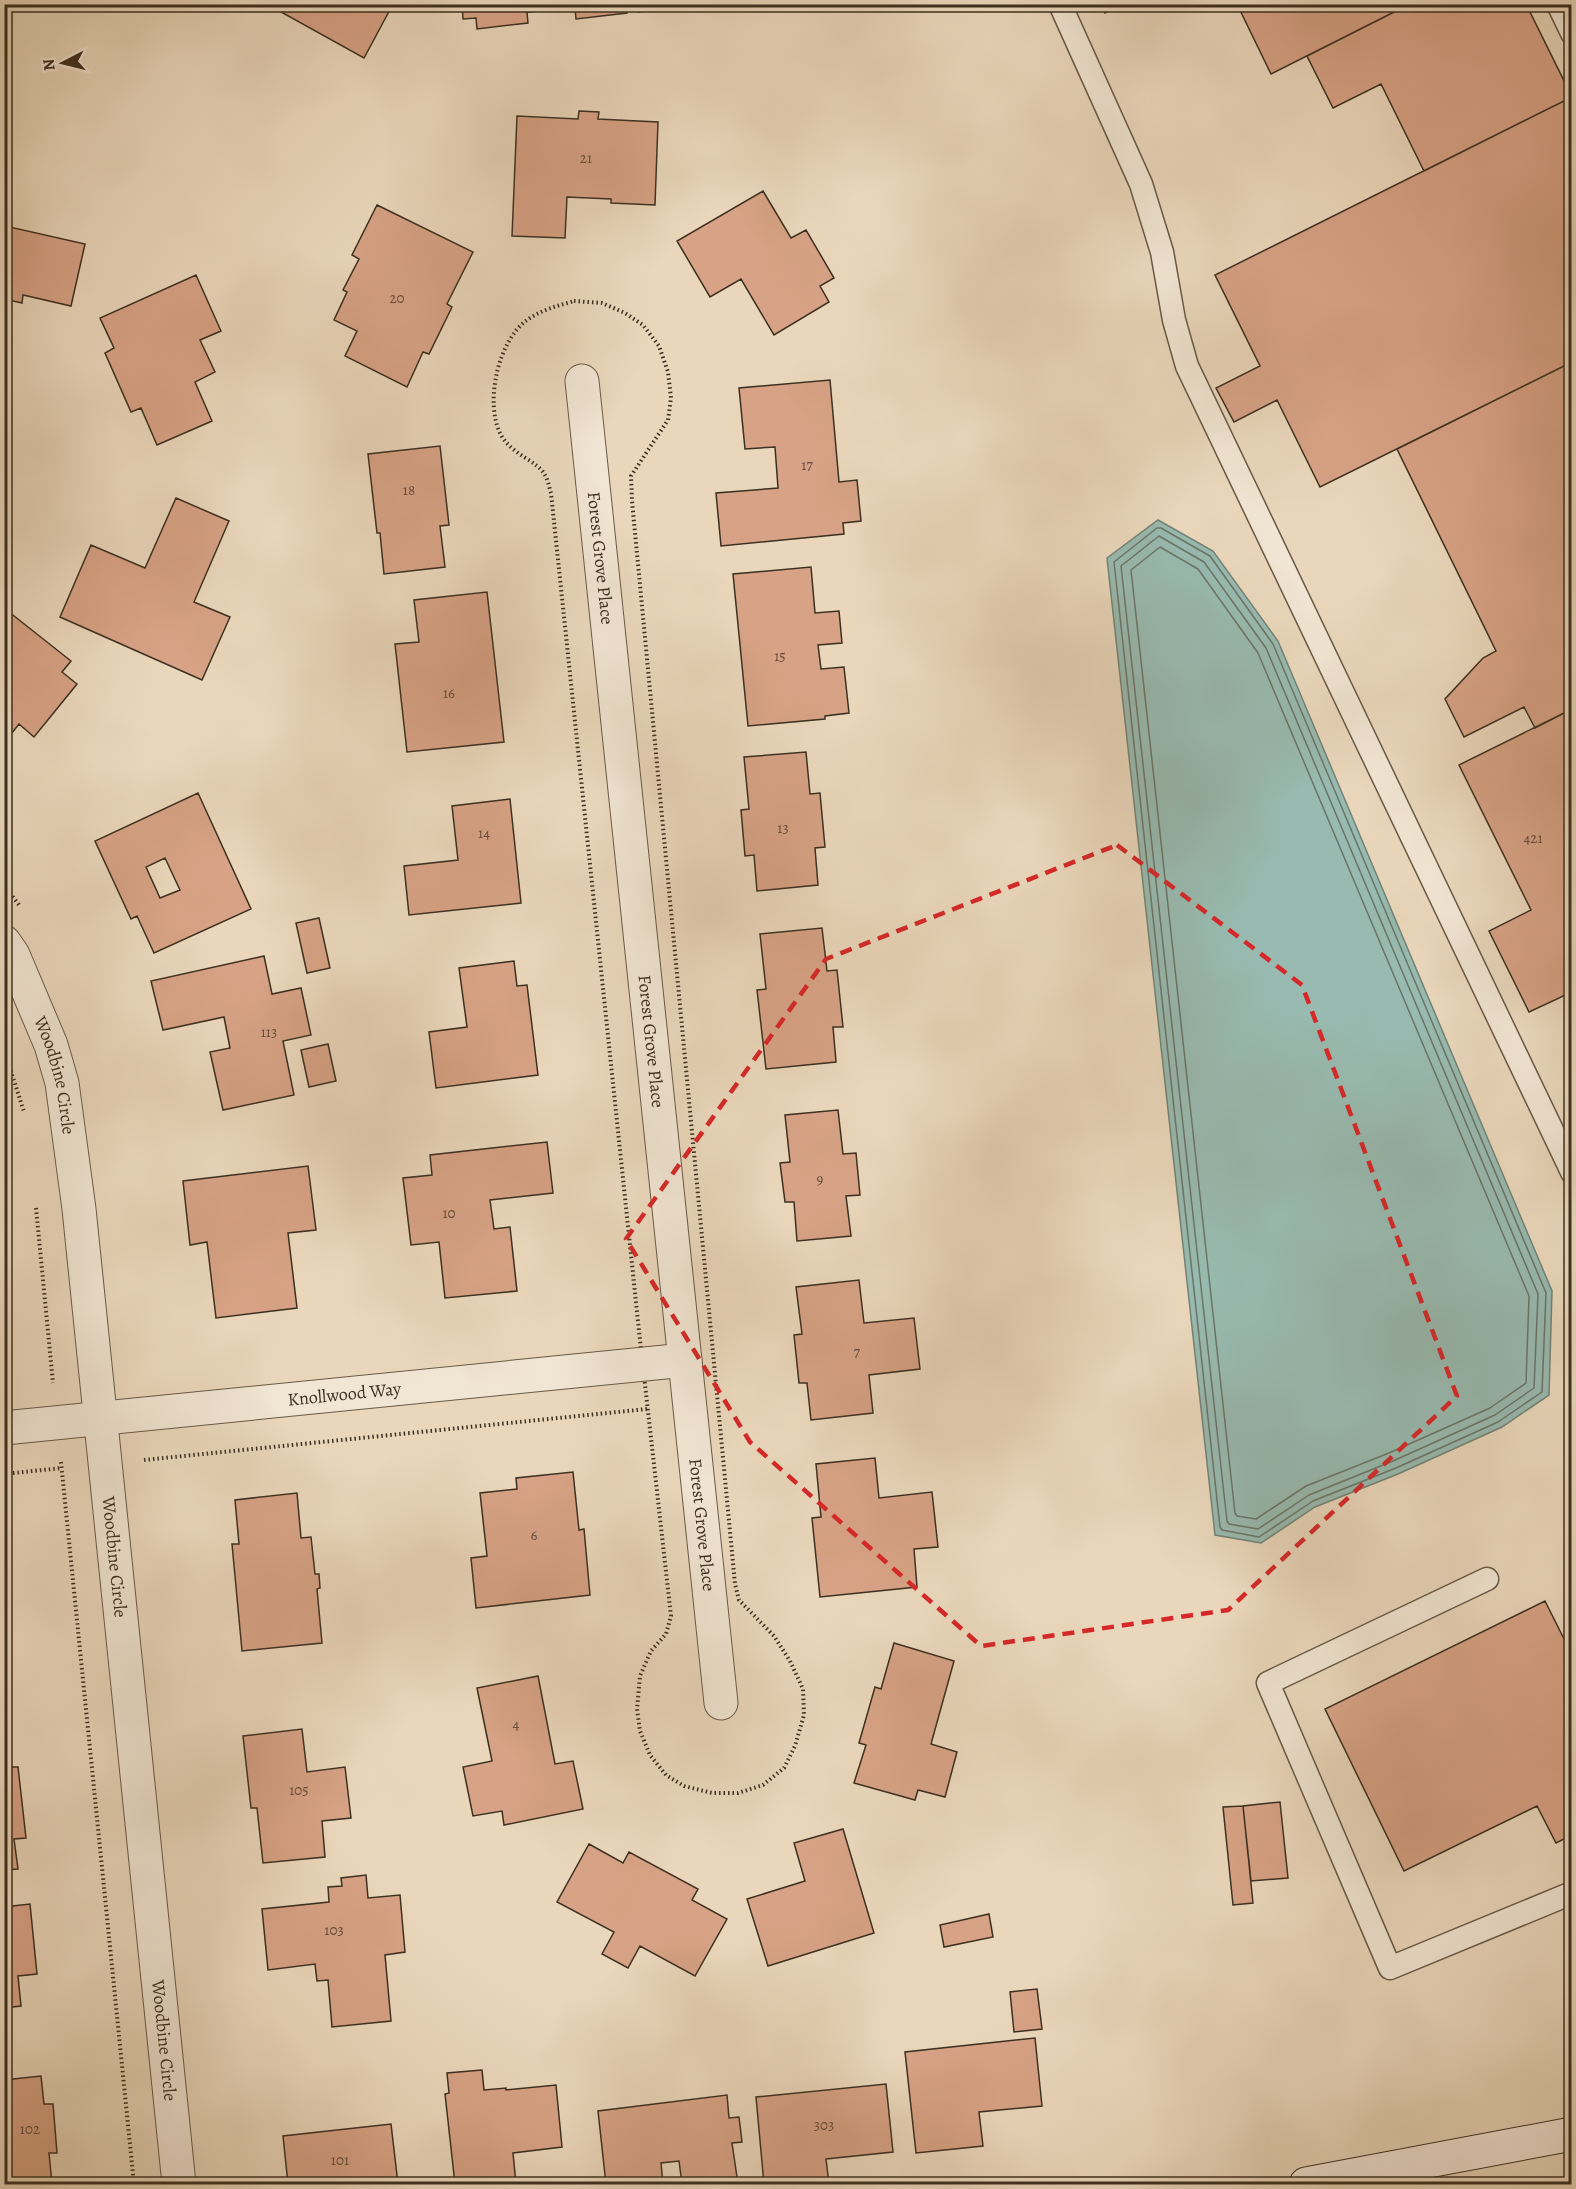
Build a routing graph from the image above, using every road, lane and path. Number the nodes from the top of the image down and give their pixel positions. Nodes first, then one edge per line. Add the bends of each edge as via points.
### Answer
1 (1060, 4) edge
2 (1557, 4) edge
3 (1572, 33) edge
4 (582, 381) dead end
5 (4, 942) edge
6 (4, 1049) edge
7 (25, 1116) dead end
8 (1572, 1172) edge
9 (36, 1207) dead end
10 (684, 1360) junction
11 (647, 1409) dead end
12 (100, 1419) junction
13 (57, 1423) junction
14 (4, 1428) edge
15 (140, 1460) dead end
16 (62, 1468) junction
17 (4, 1474) edge
18 (1487, 1579) dead end
19 (721, 1703) dead end
20 (1572, 1893) edge
21 (1572, 2134) edge
22 (134, 2184) edge
23 (178, 2184) edge
24 (1056, 2184) edge
25 (1069, 2184) edge
26 (1306, 2184) edge

1 - 8 lane via 1141,184 1162,252 1187,366
2 - 3 lane
4 - 10 street, Forest Grove Place
5 - 12 street, Woodbine Circle via 51,1045 62,1083
6 - 7 path
9 - 13 path
10 - 12 street, Knollwood Way
10 - 19 street, Forest Grove Place
11 - 15 path
12 - 13 street, Knollwood Way
12 - 23 street, Woodbine Circle
13 - 14 street, Knollwood Way
13 - 16 path
16 - 17 path
16 - 22 path
18 - 20 lane via 1268,1683 1390,1968
21 - 26 street
24 - 25 path via 1068,2180

